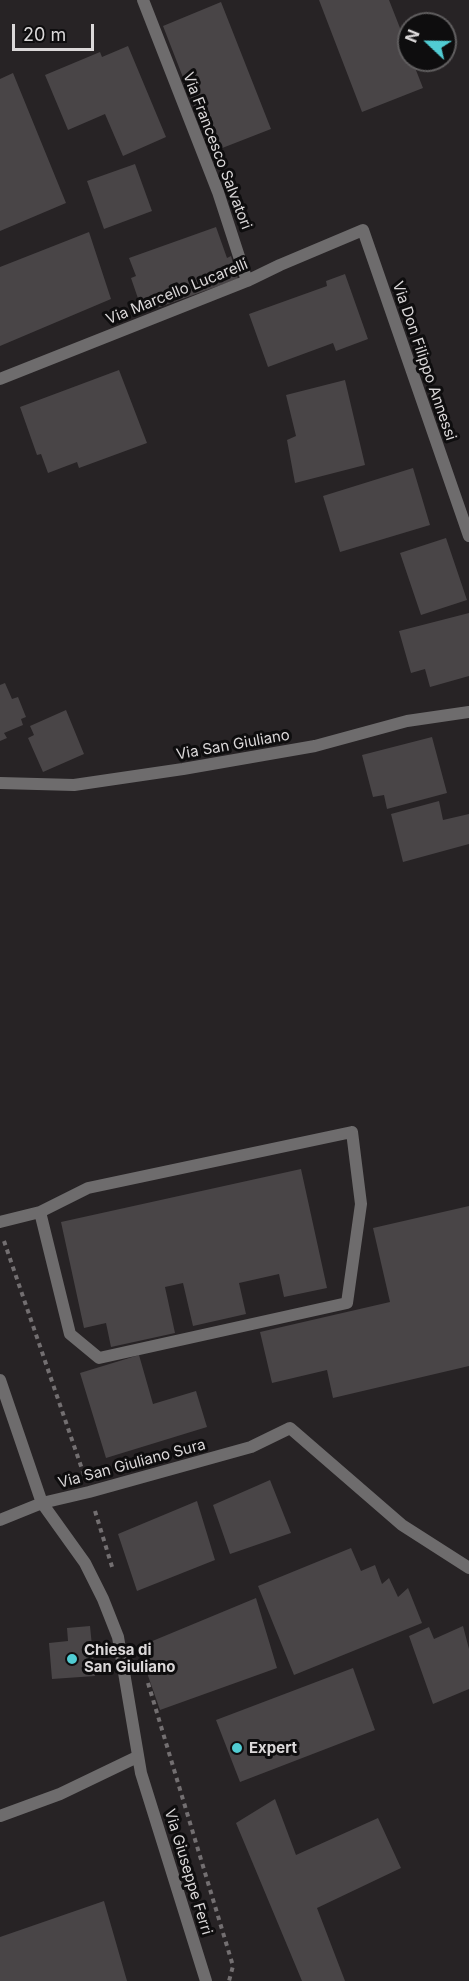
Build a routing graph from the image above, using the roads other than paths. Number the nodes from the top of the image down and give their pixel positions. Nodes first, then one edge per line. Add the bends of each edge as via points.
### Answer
1 (143, 0) edge
2 (363, 230) joint
3 (247, 281) junction
4 (0, 379) edge
5 (469, 536) edge
6 (469, 712) edge
7 (0, 783) edge
8 (40, 1212) junction
9 (0, 1222) edge
10 (0, 1380) edge
11 (42, 1503) junction
12 (0, 1520) edge
13 (469, 1568) edge
14 (137, 1757) junction
15 (141, 1773) joint
16 (0, 1816) edge
17 (206, 1981) edge

1 - 3 street, Via Francesco Salvatori via 218,192
2 - 3 street, Via Marcello Lucarelli
2 - 5 street, Via Don Filippo Annessi
3 - 4 street, Via Marcello Lucarelli
6 - 7 street, Via San Giuliano via 407,721 315,746 85,784
8 - 8 street via 70,1334 99,1358 347,1303 361,1204 352,1132 88,1188
8 - 9 street
10 - 11 street
11 - 12 street
11 - 13 street, Via San Giuliano Sura via 251,1447 290,1428 402,1525
11 - 14 street, Via San Giuliano Sura via 85,1563 118,1637
14 - 15 street, Via San Giuliano Sura
14 - 16 street via 60,1794
15 - 17 street, Via Giuseppe Ferri

